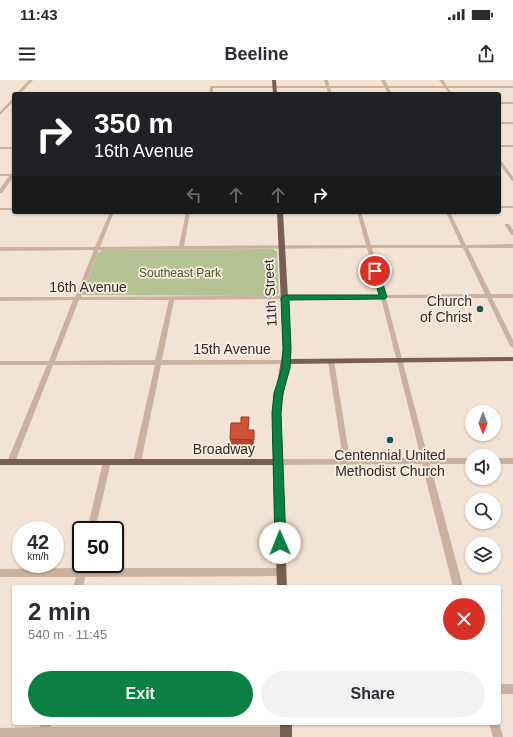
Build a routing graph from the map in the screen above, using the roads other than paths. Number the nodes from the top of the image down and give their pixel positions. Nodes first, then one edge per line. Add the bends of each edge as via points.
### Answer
1 (31, 80) edge
2 (274, 80) edge
3 (326, 80) edge
4 (383, 80) edge
5 (441, 80) edge
6 (508, 80) edge
7 (513, 86) edge
8 (274, 87) junction
9 (328, 87) junction
10 (386, 87) junction
11 (446, 87) junction
12 (20, 92) edge
13 (211, 92) edge
14 (275, 92) edge
15 (329, 92) edge
16 (389, 92) edge
17 (450, 92) edge
18 (12, 101) edge
19 (501, 103) edge
20 (513, 103) edge
21 (0, 114) edge
22 (501, 123) edge
23 (513, 123) edge
24 (501, 146) edge
25 (513, 146) edge
26 (0, 148) edge
27 (12, 148) edge
28 (501, 163) edge
29 (12, 174) edge
30 (0, 175) edge
31 (12, 175) edge
32 (513, 180) edge
33 (0, 192) edge
34 (501, 207) edge
35 (513, 207) edge
36 (0, 209) edge
37 (12, 209) edge
38 (111, 214) edge
39 (188, 214) edge
40 (280, 214) edge
41 (360, 214) edge
42 (449, 214) edge
43 (507, 225) dead end
44 (513, 234) edge
45 (513, 246) edge
46 (369, 247) junction
47 (465, 247) junction
48 (181, 248) junction
49 (282, 248) junction
50 (0, 249) edge
51 (97, 249) junction
52 (490, 296) junction
53 (513, 296) edge
54 (383, 297) junction
55 (172, 298) junction
56 (285, 298) junction
57 (0, 299) edge
58 (77, 299) junction
59 (513, 346) edge
60 (513, 359) edge
61 (399, 360) junction
62 (332, 361) junction
63 (160, 362) junction
64 (286, 362) junction
65 (0, 363) edge
66 (52, 363) junction
67 (347, 461) junction
68 (424, 461) junction
69 (465, 461) edge
70 (501, 461) edge
71 (513, 461) edge
72 (0, 462) edge
73 (11, 462) junction
74 (107, 462) junction
75 (137, 462) junction
76 (278, 462) junction
77 (93, 521) edge
78 (72, 569) edge
79 (124, 569) edge
80 (281, 572) junction
81 (0, 573) edge
82 (81, 573) edge
83 (78, 585) edge
84 (282, 585) edge
85 (457, 585) edge
86 (501, 689) edge
87 (513, 689) edge
88 (495, 725) edge
89 (45, 728) edge
90 (286, 731) edge
91 (0, 733) edge
92 (119, 735) edge
93 (498, 737) edge

1 - 12 street
2 - 8 main road
3 - 9 street
4 - 10 street
5 - 11 street
6 - 7 street
7 - 11 street
8 - 9 street
8 - 13 street via 212,87
8 - 14 main road
9 - 10 street
9 - 15 street
10 - 11 street
10 - 16 street
11 - 17 street
18 - 21 street
19 - 20 street
22 - 23 street
24 - 25 street
26 - 27 street
28 - 32 street
29 - 30 street
31 - 33 street
34 - 35 street
36 - 37 street
38 - 51 street
39 - 48 street
40 - 49 main road, 11th Street
41 - 46 street
42 - 47 street
43 - 44 street
45 - 47 street
46 - 47 street
46 - 49 street
46 - 54 street
47 - 52 street
48 - 49 street
48 - 51 street
49 - 56 main road, 11th Street
50 - 51 street
51 - 58 street
52 - 53 street, 16th Avenue
52 - 54 street, 16th Avenue
52 - 59 street
54 - 56 street, 16th Avenue
54 - 61 street
55 - 56 street, 16th Avenue
55 - 58 street, 16th Avenue
55 - 63 street
56 - 64 main road, 11th Street
57 - 58 street, 16th Avenue
58 - 66 street
60 - 61 main road, 15th Avenue
61 - 62 main road, 15th Avenue
61 - 68 street
62 - 64 main road, 15th Avenue
62 - 67 street
63 - 64 street, 15th Avenue
63 - 66 street, 15th Avenue
63 - 75 street
64 - 76 main road, 11th Street via 277,403
65 - 66 street, 15th Avenue
66 - 73 street
67 - 68 street, Broadway
67 - 76 street, Broadway
68 - 69 street, Broadway
68 - 85 street
70 - 71 street
72 - 73 main road, Broadway
73 - 74 main road, Broadway
74 - 75 main road, Broadway
74 - 77 street
75 - 76 main road, Broadway
76 - 80 main road, 11th Street
78 - 81 street
79 - 80 street
80 - 84 main road, 11th Street
82 - 83 street
86 - 87 street
88 - 93 street
89 - 91 street
89 - 92 street
90 - 92 street

